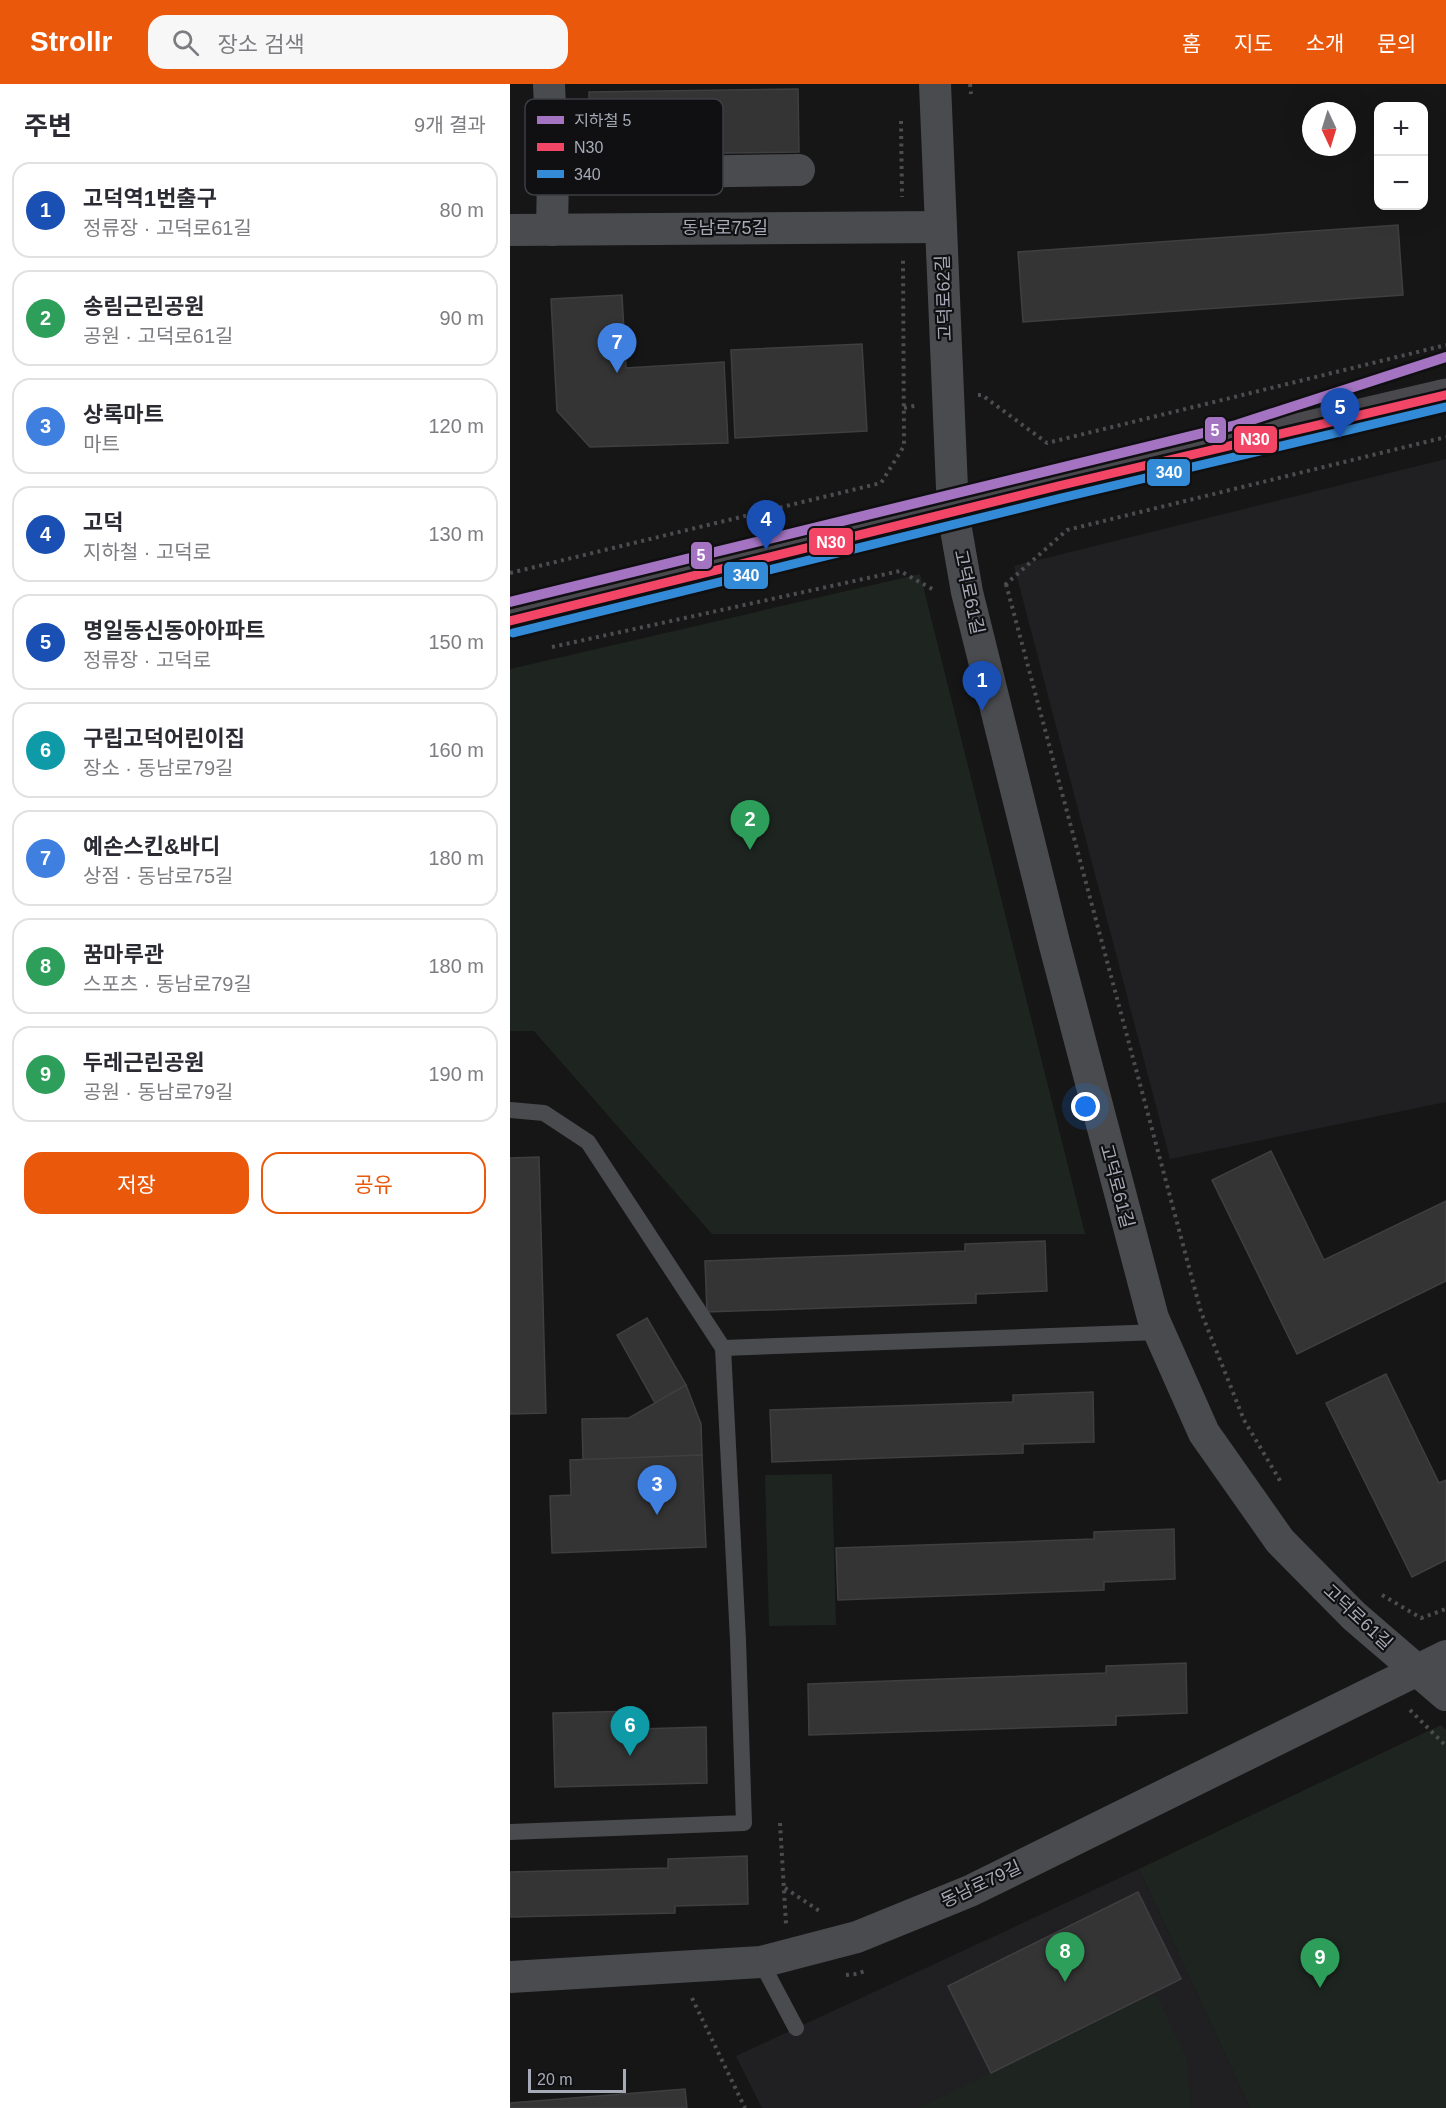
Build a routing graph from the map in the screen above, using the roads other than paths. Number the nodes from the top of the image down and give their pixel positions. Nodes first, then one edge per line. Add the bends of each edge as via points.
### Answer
1 (549, 84) edge
2 (935, 84) edge
3 (550, 99) edge
4 (799, 170) dead end
5 (723, 171) edge
6 (553, 195) edge
7 (941, 226) junction
8 (510, 230) edge
9 (552, 230) junction
10 (1446, 395) edge
11 (953, 512) junction
12 (510, 621) edge
13 (510, 1110) edge
14 (1160, 1332) junction
15 (723, 1348) junction
16 (1446, 1656) edge
17 (1417, 1670) junction
18 (1446, 1695) edge
19 (510, 1832) edge
20 (761, 1962) junction
21 (510, 1977) edge
22 (796, 2028) dead end

1 - 3 street
2 - 7 street, 고덕로62길
4 - 5 street
6 - 9 street
7 - 9 street, 동남로75길
7 - 11 street, 고덕로62길
8 - 9 street, 동남로75길
10 - 11 main road
11 - 12 main road
11 - 14 street, 고덕로61길 via 967,592 1051,931 1112,1170
13 - 15 lane via 544,1113 588,1142
14 - 15 lane
14 - 17 street, 고덕로61길 via 1204,1433 1280,1541 1354,1616
15 - 19 lane via 744,1823
16 - 17 street, 동남로79길
17 - 18 street, 고덕로61길
17 - 20 street, 동남로79길 via 970,1891 857,1937
20 - 21 street, 동남로79길
20 - 22 lane

